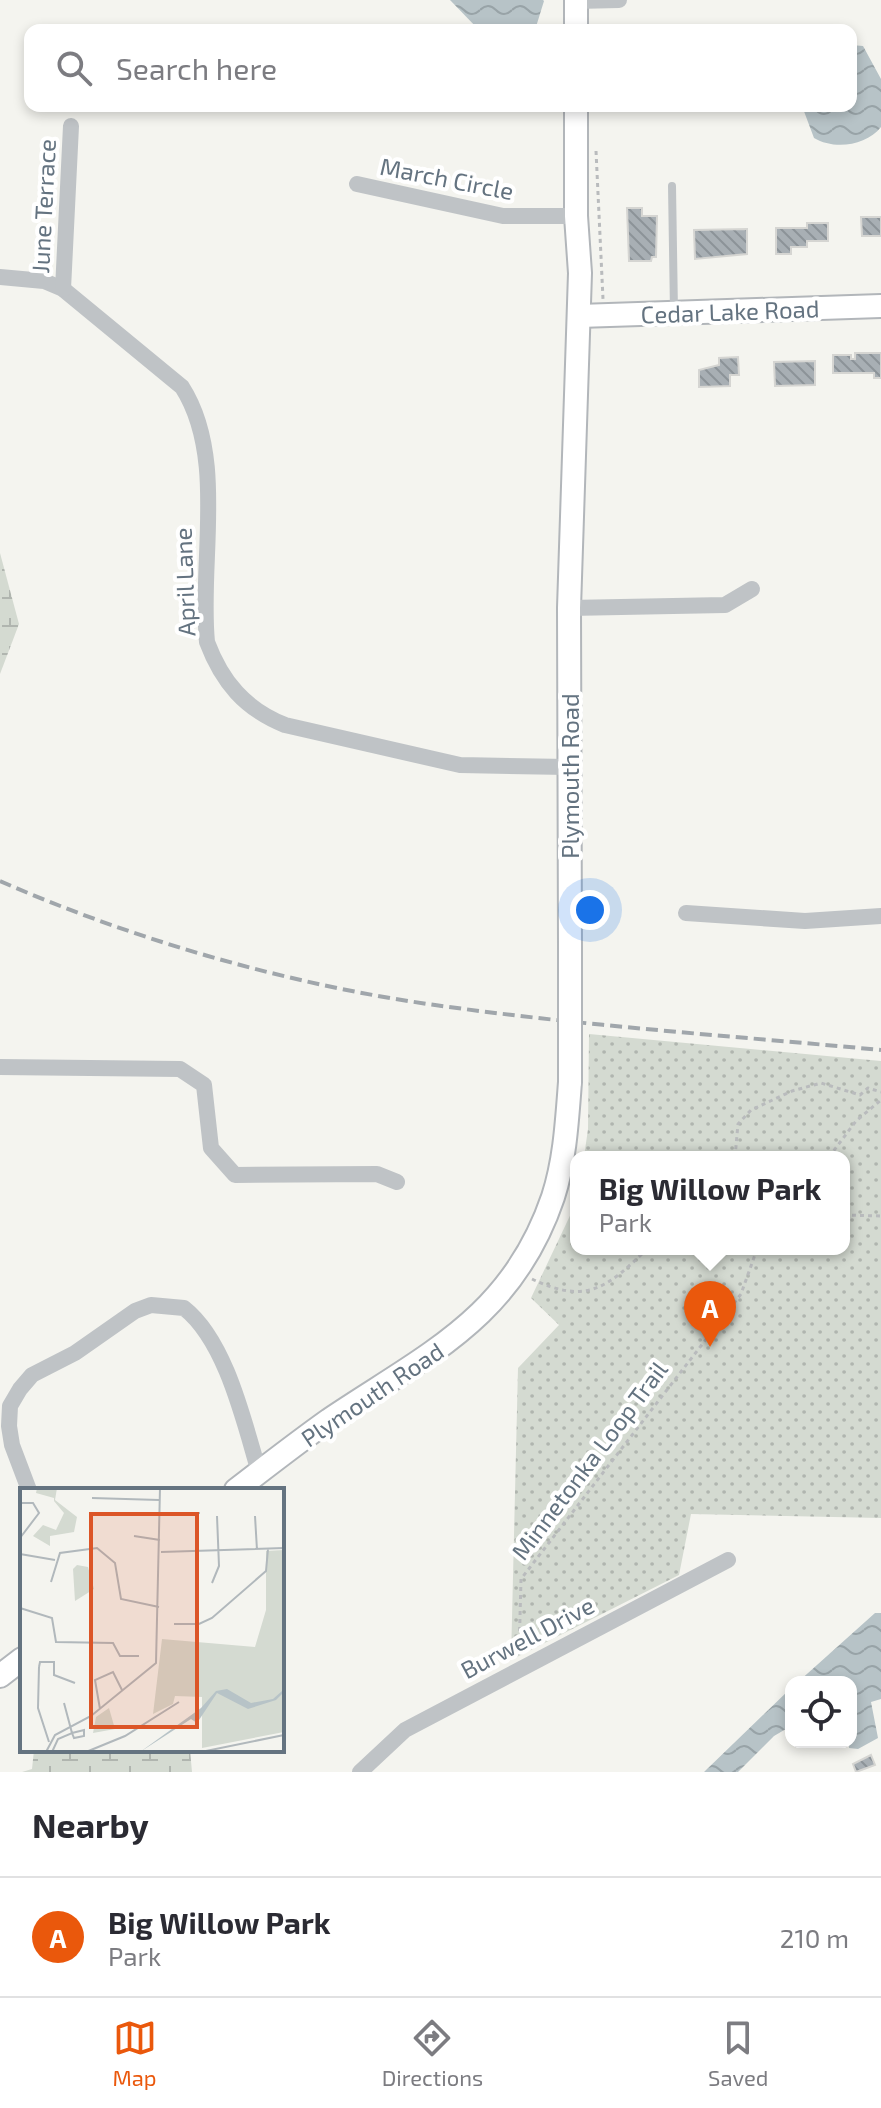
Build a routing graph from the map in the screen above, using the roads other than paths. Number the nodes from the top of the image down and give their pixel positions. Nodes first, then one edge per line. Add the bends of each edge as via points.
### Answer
1 (619, 0) edge
2 (576, 1) edge
3 (576, 24) edge
4 (576, 112) edge
5 (71, 126) dead end
6 (357, 184) dead end
7 (672, 186) dead end
8 (576, 216) junction
9 (0, 277) edge
10 (63, 289) junction
11 (881, 306) edge
12 (674, 313) junction
13 (579, 316) junction
14 (752, 589) dead end
15 (569, 608) junction
16 (568, 767) junction
17 (686, 913) dead end
18 (881, 916) edge
19 (0, 1067) edge
20 (397, 1182) dead end
21 (259, 1472) junction
22 (28, 1488) edge
23 (239, 1488) edge
24 (728, 1560) dead end
25 (20, 1661) edge
26 (0, 1676) edge
27 (360, 1772) edge

1 - 2 street
2 - 3 main road
4 - 8 main road, Plymouth Road
5 - 10 street, June Terrace
6 - 8 street, March Circle via 503,216
7 - 12 lane
8 - 13 main road, Plymouth Road
9 - 10 street, April Lane via 44,281
10 - 16 street, April Lane via 182,387 196,408 206,456 207,642 215,664 244,702 285,725 432,761 489,768
11 - 12 main road, Cedar Lake Road
12 - 13 main road, Cedar Lake Road
13 - 15 main road, Plymouth Road
14 - 15 street via 725,605
15 - 16 main road, Plymouth Road
16 - 21 main road, Plymouth Road, bridge via 570,1082 566,1141 537,1235 495,1301 459,1335
17 - 18 street via 805,921
19 - 20 street via 180,1069 204,1085 211,1148 235,1175 377,1174
21 - 22 street via 239,1405 207,1332 184,1308 151,1305 32,1375 20,1389 10,1406 9,1426
21 - 23 main road, Plymouth Road
24 - 27 street, Burwell Drive via 405,1730
25 - 26 main road

